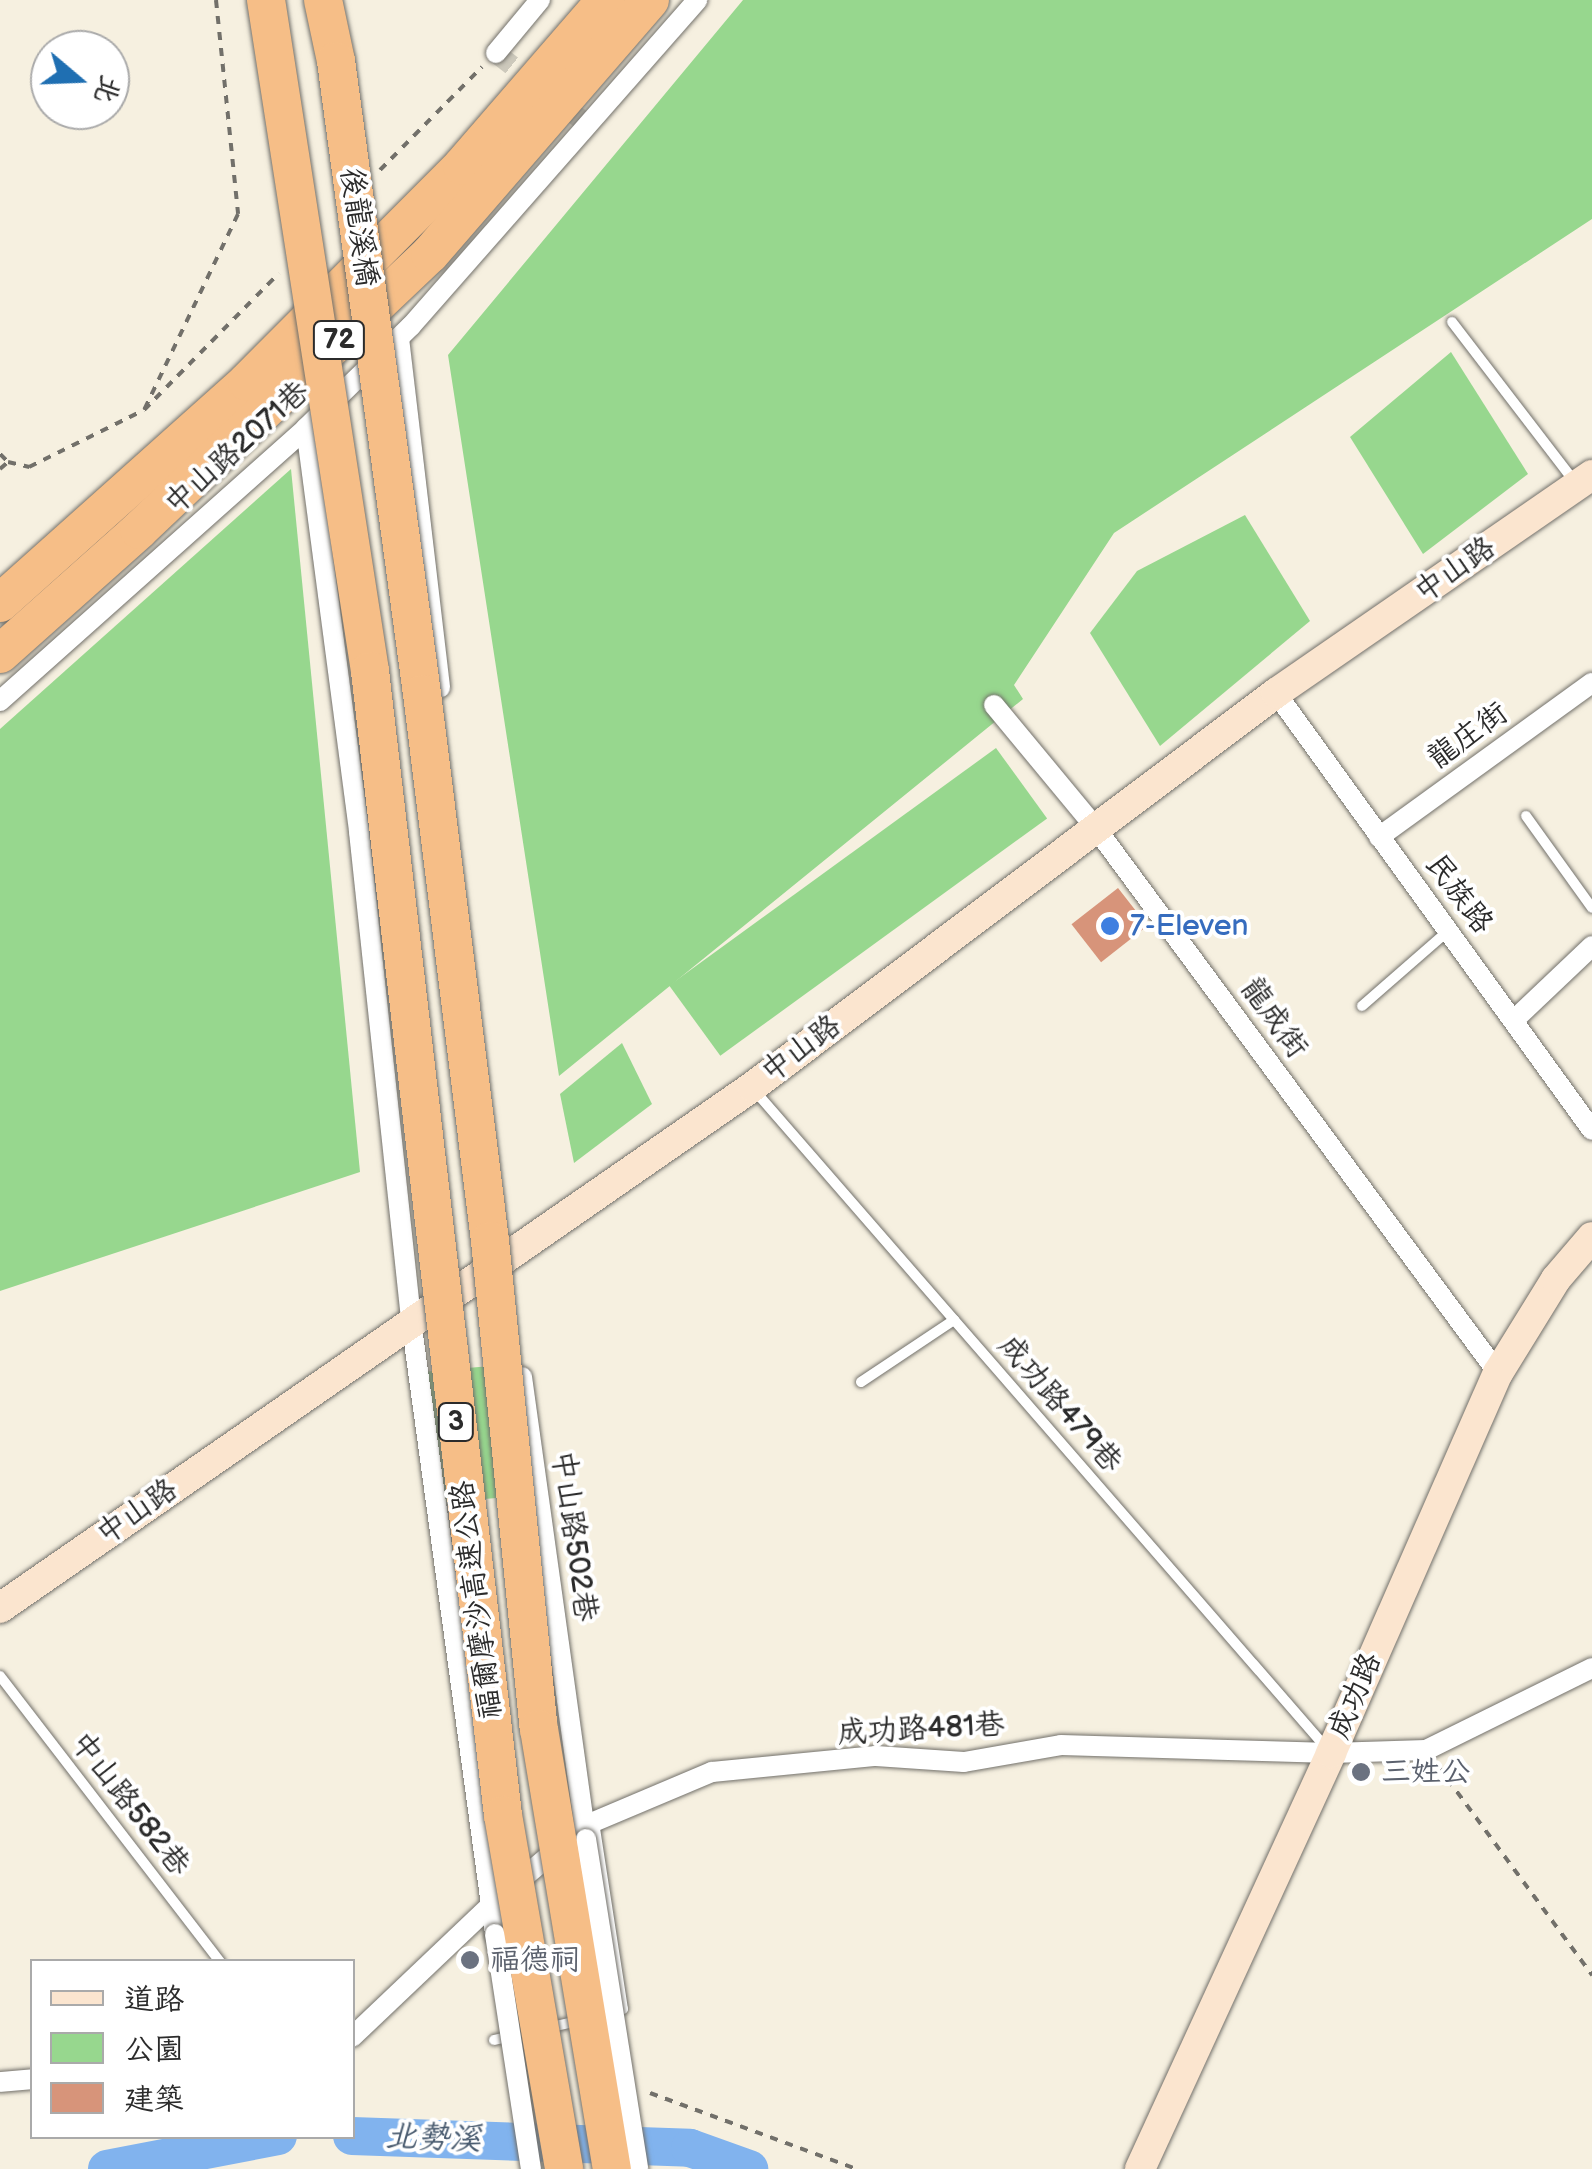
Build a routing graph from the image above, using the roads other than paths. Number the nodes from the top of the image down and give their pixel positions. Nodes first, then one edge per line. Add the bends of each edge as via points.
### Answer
1 (266, 0) edge
2 (323, 0) edge
3 (540, 0) edge
4 (606, 0) edge
5 (650, 0) edge
6 (697, 0) edge
7 (496, 52) road end
8 (1452, 322) dead end
9 (399, 338) junction
10 (306, 428) junction
11 (1587, 487) edge
12 (0, 604) edge
13 (0, 654) edge
14 (370, 671) joint
15 (1592, 683) edge
16 (1276, 693) junction
17 (422, 694) joint
18 (0, 700) edge
19 (994, 705) dead end
20 (1526, 816) dead end
21 (1095, 827) junction
22 (1379, 837) junction
23 (1592, 908) edge
24 (1448, 930) junction
25 (1592, 946) edge
26 (1362, 1006) dead end
27 (1515, 1019) junction
28 (752, 1087) junction
29 (1592, 1130) edge
30 (1592, 1237) edge
31 (504, 1254) junction
32 (411, 1320) junction
33 (954, 1320) junction
34 (1498, 1372) junction
35 (861, 1382) dead end
36 (0, 1608) edge
37 (1592, 1668) edge
38 (0, 1676) edge
39 (1331, 1753) junction
40 (588, 1829) junction
41 (490, 1906) junction
42 (218, 1959) edge
43 (355, 2034) edge
44 (494, 2040) dead end
45 (30, 2079) edge
46 (0, 2082) edge
47 (531, 2169) edge
48 (564, 2169) edge
49 (612, 2169) edge
50 (638, 2169) edge
51 (1140, 2169) edge

1 - 14 highway, 後龍溪橋 / 3, bridge
2 - 17 highway, 後龍溪橋 / 3, bridge
3 - 7 street
4 - 12 highway, 72 via 462,166 261,368
5 - 13 highway, 72 via 430,254
6 - 9 street, 中山路2071巷
8 - 11 lane
9 - 10 street, 中山路2071巷
9 - 31 street, 中山路502巷
10 - 18 street, 中山路2071巷
10 - 32 street
11 - 16 main road, 中山路
14 - 48 highway, 福爾摩沙高速公路 / 3, bridge via 503,1816
15 - 22 street, 龍庄街
16 - 21 main road, 中山路
16 - 22 street, 民族路
17 - 49 highway, 福爾摩沙高速公路 / 3, bridge via 490,1241 539,1730
19 - 21 street, 龍成街
20 - 23 lane
21 - 28 main road, 中山路
21 - 34 street, 龍成街
22 - 24 street, 民族路
24 - 26 lane
24 - 27 street, 民族路
25 - 27 street
27 - 29 street, 民族路
28 - 31 main road, 中山路
28 - 33 lane, 成功路479巷
30 - 34 main road, 成功路
31 - 32 main road, 中山路
31 - 40 street, 中山路502巷
32 - 36 main road, 中山路
32 - 41 street
33 - 35 lane
33 - 39 lane, 成功路479巷
34 - 39 main road, 成功路
37 - 39 street, 成功路481巷 via 1426,1750
38 - 42 lane, 中山路582巷
39 - 40 street, 成功路481巷 via 1060,1746 964,1762 876,1756 712,1772
39 - 51 main road, 成功路
40 - 41 street, 成功路481巷
40 - 44 lane via 623,2009
40 - 50 street, 中山路502巷, bridge
41 - 43 street, 成功路481巷
41 - 47 street, bridge
45 - 46 street

